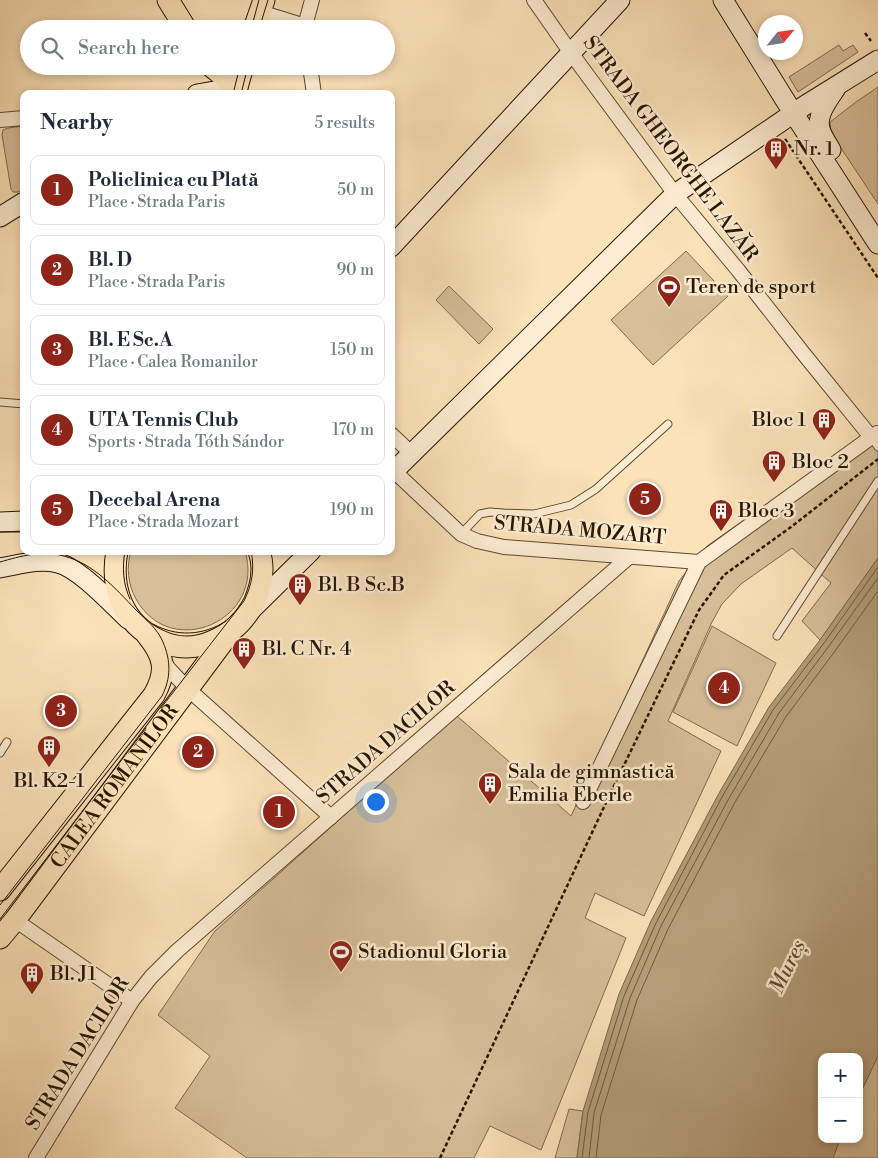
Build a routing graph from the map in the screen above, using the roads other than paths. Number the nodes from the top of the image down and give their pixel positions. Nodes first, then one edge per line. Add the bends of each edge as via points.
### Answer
1 (168, 0) edge
2 (312, 0) edge
3 (534, 0) edge
4 (620, 0) edge
5 (723, 0) edge
6 (259, 14) edge
7 (180, 20) edge
8 (280, 20) edge
9 (307, 20) edge
10 (572, 53) junction
11 (878, 60) edge
12 (220, 75) edge
13 (240, 75) edge
14 (311, 75) edge
15 (837, 85) junction
16 (236, 90) edge
17 (313, 90) edge
18 (794, 113) junction
19 (20, 118) edge
20 (0, 120) edge
21 (675, 194) junction
22 (850, 200) junction
23 (20, 204) edge
24 (0, 217) edge
25 (395, 243) edge
26 (878, 244) edge
27 (0, 402) edge
28 (20, 404) edge
29 (668, 424) dead end
30 (395, 438) edge
31 (876, 439) edge
32 (411, 453) junction
33 (395, 470) edge
34 (395, 474) edge
35 (878, 481) edge
36 (20, 521) edge
37 (0, 522) edge
38 (461, 534) junction
39 (117, 555) edge
40 (260, 555) edge
41 (307, 555) edge
42 (629, 557) junction
43 (699, 562) junction
44 (0, 568) edge
45 (250, 611) junction
46 (141, 630) junction
47 (228, 635) junction
48 (777, 636) dead end
49 (162, 658) junction
50 (187, 688) junction
51 (7, 742) dead end
52 (0, 753) edge
53 (583, 802) dead end
54 (331, 817) junction
55 (0, 890) edge
56 (15, 920) junction
57 (0, 938) edge
58 (132, 1002) junction
59 (36, 1158) edge

1 - 7 main road
2 - 9 street
3 - 10 street, STRADA GHEORGHE LAZĂR
4 - 10 main road
5 - 18 main road
6 - 8 street
10 - 21 street, STRADA GHEORGHE LAZĂR
10 - 25 main road
11 - 15 main road
12 - 16 main road
13 - 16 main road
14 - 17 street
15 - 18 main road
15 - 22 main road via 819,118 819,126 845,175
18 - 21 main road
18 - 22 main road
19 - 20 street
21 - 31 street, STRADA GHEORGHE LAZĂR
21 - 32 main road
22 - 26 main road
23 - 24 main road
27 - 28 lane
29 - 38 lane via 596,489 571,505 534,514 480,514
30 - 32 street
31 - 43 street
32 - 33 main road
34 - 38 street, STRADA MOZART
35 - 48 lane
36 - 37 main road
38 - 42 street, STRADA MOZART via 504,547
39 - 46 main road via 115,569 121,602
40 - 45 main road via 261,580
41 - 45 main road
42 - 43 street, STRADA MOZART
42 - 54 street, STRADA DACILOR
43 - 53 street
44 - 46 main road via 40,562 67,566
45 - 47 main road, CALEA ROMANILOR
46 - 47 main road via 164,643 189,648
46 - 49 main road
47 - 50 main road, CALEA ROMANILOR
49 - 50 street
49 - 55 main road, CALEA ROMANILOR via 162,677 154,695
50 - 54 street
50 - 56 main road, CALEA ROMANILOR
51 - 52 lane
54 - 58 street, STRADA DACILOR via 177,951
56 - 57 main road, CALEA ROMANILOR
56 - 58 street
58 - 59 street, STRADA DACILOR

